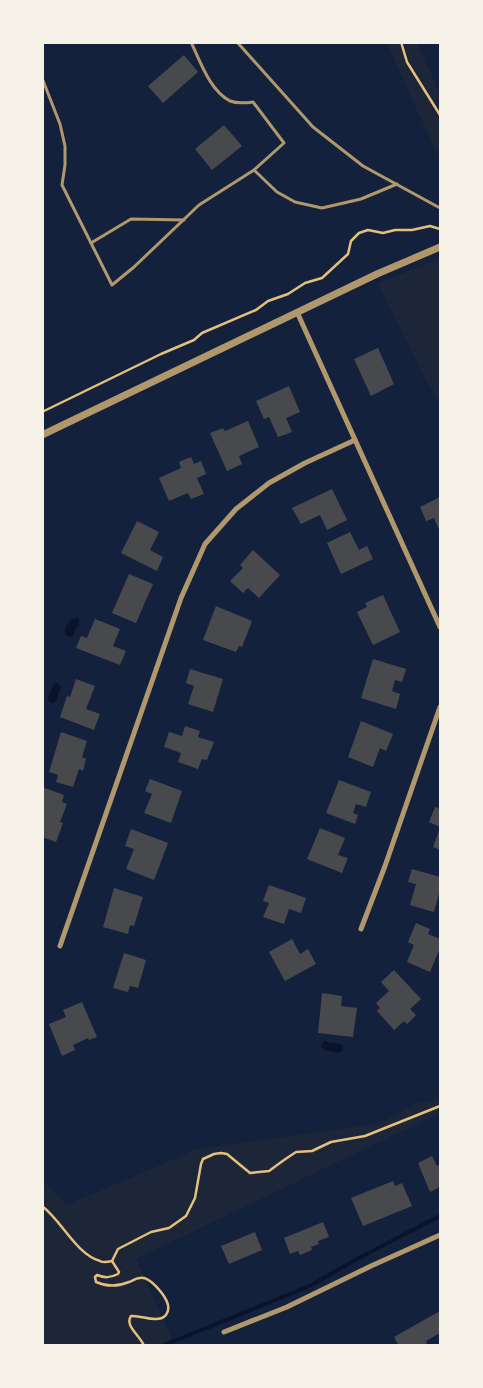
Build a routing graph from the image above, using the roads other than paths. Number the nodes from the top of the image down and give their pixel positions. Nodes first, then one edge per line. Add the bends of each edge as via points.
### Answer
1 (191, 42) edge
2 (237, 42) edge
3 (42, 78) edge
4 (254, 170) junction
5 (397, 184) junction
6 (440, 208) edge
7 (184, 220) junction
8 (91, 243) junction
9 (440, 247) edge
10 (297, 312) junction
11 (42, 435) edge
12 (355, 440) junction
13 (440, 627) edge
14 (440, 707) edge
15 (360, 929) dead end
16 (60, 946) dead end
17 (440, 1235) edge
18 (224, 1332) dead end

1 - 4 lane via 216,89 230,100 254,102 284,143
2 - 5 lane via 313,127 363,166
3 - 8 lane via 65,146 62,184
4 - 5 lane via 277,192 295,202 322,208 361,199
4 - 7 lane via 199,205
5 - 6 lane
7 - 8 lane via 131,219
7 - 8 lane via 112,285
9 - 10 street
10 - 11 street
10 - 12 street
12 - 13 street
12 - 16 street via 269,483 236,509 205,544 181,598
14 - 15 street
17 - 18 street via 287,1307

